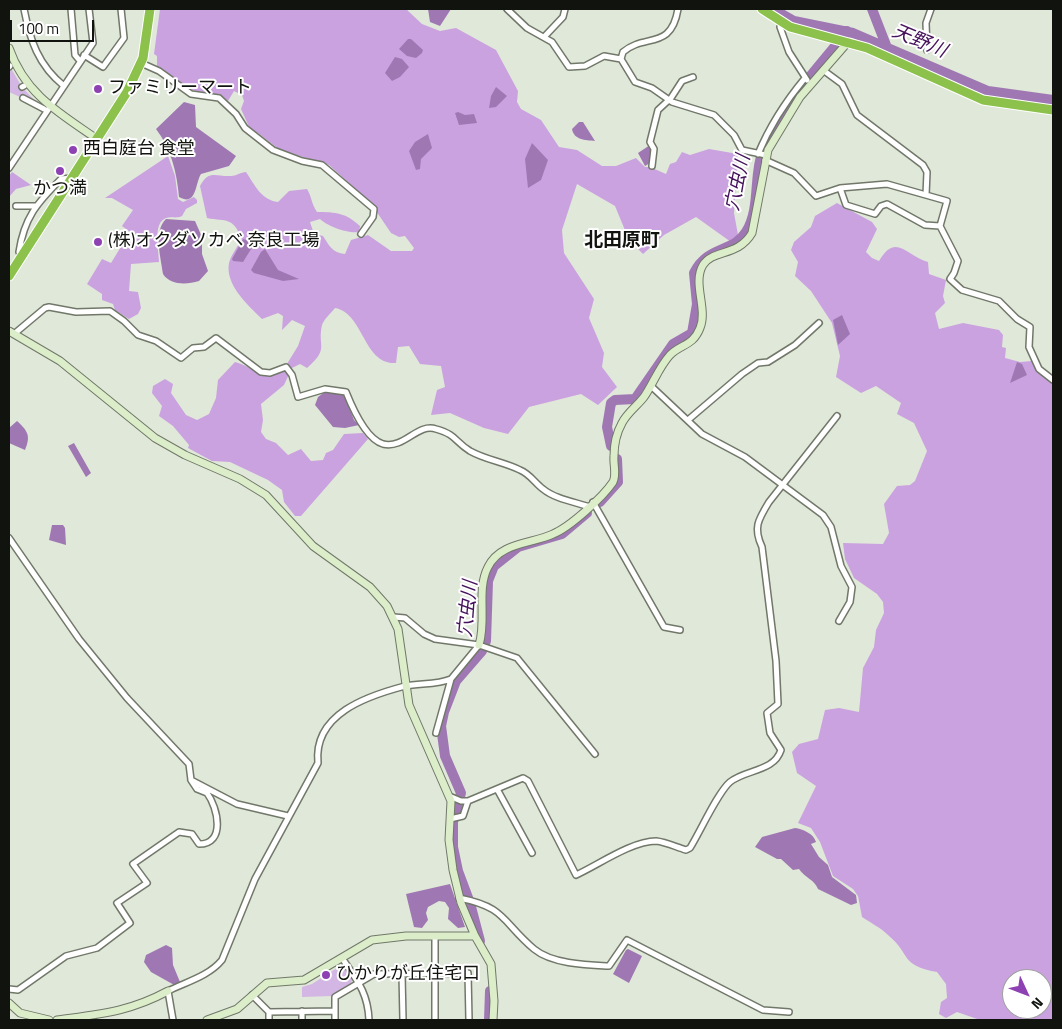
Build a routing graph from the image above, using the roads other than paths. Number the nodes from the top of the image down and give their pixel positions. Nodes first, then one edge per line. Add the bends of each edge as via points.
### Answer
1 (24, 9) edge
2 (71, 9) edge
3 (89, 9) edge
4 (121, 9) edge
5 (150, 9) edge
6 (507, 9) edge
7 (565, 9) edge
8 (678, 9) edge
9 (764, 9) edge
10 (931, 9) edge
11 (781, 23) junction
12 (545, 36) junction
13 (848, 42) junction
14 (9, 48) edge
15 (927, 50) dead end
16 (84, 55) junction
17 (621, 59) junction
18 (80, 61) junction
19 (141, 64) junction
20 (823, 70) junction
21 (693, 77) dead end
22 (808, 81) junction
23 (64, 86) junction
24 (23, 98) dead end
25 (669, 100) junction
26 (47, 108) junction
27 (1053, 110) edge
28 (97, 139) junction
29 (763, 157) junction
30 (652, 166) dead end
31 (9, 168) edge
32 (73, 178) junction
33 (840, 188) junction
34 (926, 195) junction
35 (16, 206) dead end
36 (35, 206) junction
37 (940, 226) junction
38 (361, 234) dead end
39 (22, 256) junction
40 (9, 276) edge
41 (819, 323) dead end
42 (12, 333) edge
43 (1053, 380) edge
44 (651, 386) junction
45 (837, 416) dead end
46 (688, 420) junction
47 (782, 486) junction
48 (592, 504) junction
49 (9, 538) edge
50 (394, 616) junction
51 (839, 621) dead end
52 (680, 630) dead end
53 (479, 645) junction
54 (451, 679) junction
55 (406, 686) junction
56 (436, 733) dead end
57 (595, 754) dead end
58 (191, 780) junction
59 (497, 788) junction
60 (448, 795) junction
61 (468, 801) junction
62 (288, 816) junction
63 (450, 818) junction
64 (532, 853) dead end
65 (459, 898) junction
66 (435, 936) junction
67 (475, 936) junction
68 (342, 958) junction
69 (435, 973) junction
70 (402, 974) junction
71 (358, 982) junction
72 (9, 988) edge
73 (168, 991) junction
74 (252, 995) junction
75 (9, 1003) edge
76 (302, 1011) junction
77 (335, 1011) junction
78 (269, 1012) junction
79 (788, 1012) dead end
80 (49, 1020) edge
81 (57, 1020) edge
82 (173, 1020) edge
83 (207, 1020) edge
84 (269, 1020) edge
85 (302, 1020) edge
86 (335, 1020) edge
87 (368, 1020) edge
88 (403, 1020) edge
89 (435, 1020) edge
90 (469, 1020) edge
91 (493, 1020) edge

1 - 23 street via 34,49
2 - 18 street via 75,55
3 - 16 street via 93,43
4 - 16 street via 124,38 103,67
5 - 19 highway
6 - 12 street via 527,28
7 - 12 street via 563,17
8 - 17 street via 675,21 663,37 627,48
9 - 11 highway
10 - 15 street via 926,23
11 - 13 highway
11 - 22 street via 789,52
12 - 17 street via 569,67 585,66 604,56
13 - 20 street
13 - 27 highway via 983,100
14 - 26 street via 30,87
16 - 18 street
17 - 25 street via 635,82 652,88
18 - 23 street
19 - 28 highway
19 - 38 street via 159,71 191,94 219,98 245,128 273,150 327,168 374,209 374,217
20 - 22 street
20 - 34 street via 842,84 856,115 923,165 927,172
21 - 25 street via 682,81
22 - 29 street
23 - 26 street
24 - 26 street
25 - 29 street via 714,115 734,134 742,150
25 - 30 street via 658,110 650,142 654,149
26 - 28 street
26 - 31 street
28 - 32 highway
29 - 33 street via 794,173 816,196
29 - 44 street via 752,233 740,248 713,258 702,266 702,326 693,341 670,355
32 - 36 street via 61,179
32 - 39 highway
33 - 34 street via 887,184
33 - 37 street via 846,205 875,214 887,204 925,225
34 - 37 street via 947,201
35 - 36 street
36 - 39 street via 25,225 19,252
37 - 43 street via 958,261 951,282 962,290 999,301 1030,327 1029,347 1039,369
39 - 40 highway
41 - 46 street via 795,345 742,374
42 - 48 street via 49,308 76,312 110,311 138,335 156,341 182,358 194,348 204,347 216,338 261,372 270,374 286,368 292,375 298,397 325,389 346,392 353,411 375,439 383,444 398,444 428,427 452,434 472,452 522,471 545,491
42 - 50 street via 60,361 155,438 266,495 313,546 370,587
44 - 46 street
44 - 48 street via 622,423 614,454 613,482
45 - 47 street
46 - 47 street via 702,434 744,457
47 - 51 street via 823,515 831,527 841,566 852,587 850,602
47 - 59 street via 760,516 756,533 762,548 776,661 778,704 767,713 770,733 781,750 779,756 769,765 730,782 690,848 686,850 656,841 648,842 576,875 528,781 523,778
48 - 52 street via 664,627
48 - 53 street via 564,529 518,543 492,560 484,576 483,633
49 - 58 street via 79,639 126,698 189,764
50 - 53 street via 405,618 435,639
50 - 55 street
53 - 54 street
53 - 57 street via 517,658
54 - 55 street
54 - 56 street
55 - 60 street via 409,704
55 - 62 street via 364,700 327,725 318,749 318,763
58 - 62 street via 237,804
58 - 72 street via 197,789 207,793 216,810 213,841 198,844 192,834 179,832 133,864 147,883 117,902 130,923 96,948 66,956 18,990
59 - 61 street
59 - 64 street
60 - 61 street
60 - 63 street
61 - 63 street via 463,816
62 - 73 street via 255,879 222,960 201,976
63 - 65 street via 450,852
65 - 67 street
65 - 79 street via 492,907 534,949 545,955 590,966 609,966 627,940 763,1010
66 - 67 street
66 - 68 street via 372,940
66 - 69 street
67 - 91 street via 491,964
68 - 71 street
68 - 74 street via 304,980 267,983
69 - 70 street
69 - 89 street
69 - 90 street via 468,973
70 - 71 street via 374,974
70 - 88 street
71 - 77 street via 335,997
71 - 87 street via 368,1003
73 - 81 street via 146,1003 100,1016
73 - 82 street
74 - 78 street
74 - 83 street via 237,1009
75 - 80 street via 20,1013
76 - 77 street
76 - 78 street
76 - 85 street
77 - 86 street
78 - 84 street

